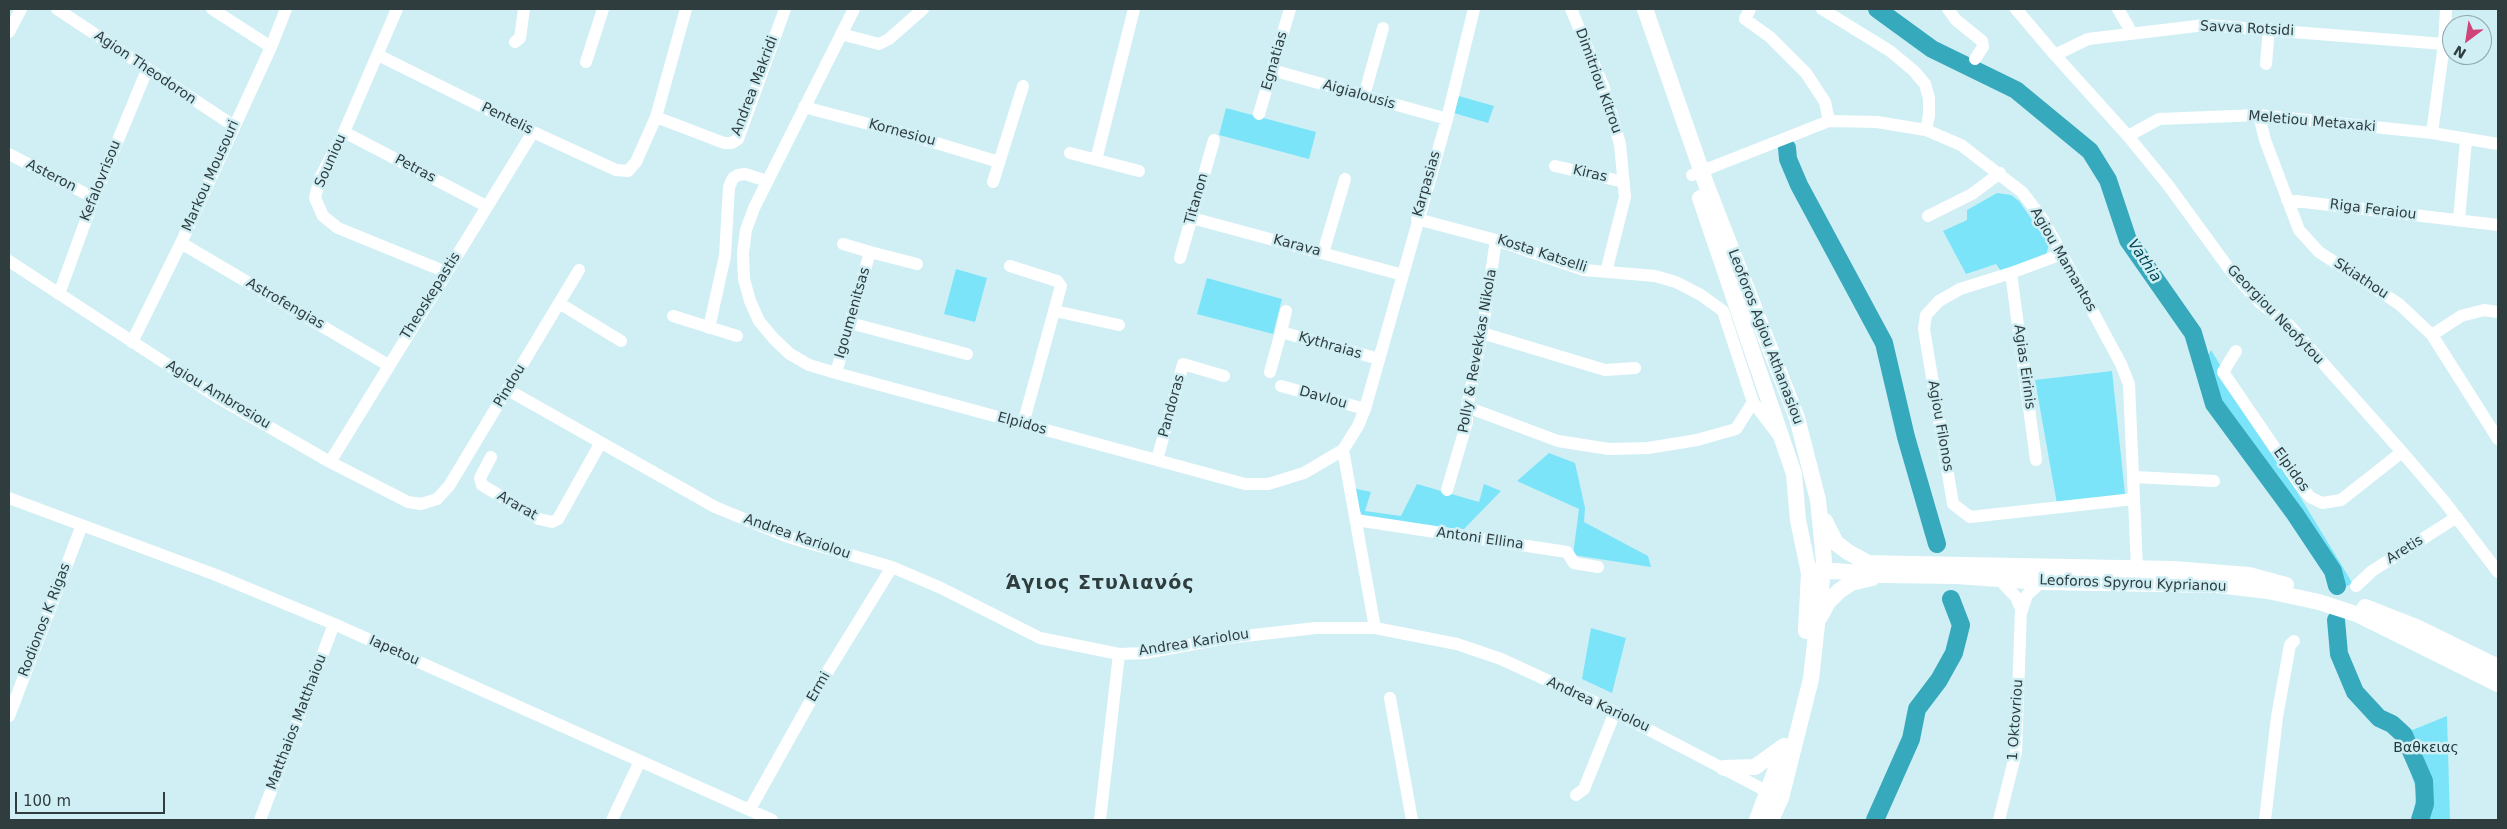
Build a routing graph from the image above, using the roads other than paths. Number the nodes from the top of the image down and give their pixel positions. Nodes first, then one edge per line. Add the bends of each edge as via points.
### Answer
1 (21, 9) edge
2 (57, 9) edge
3 (212, 9) edge
4 (286, 9) edge
5 (397, 9) edge
6 (524, 9) edge
7 (603, 9) edge
8 (686, 9) edge
9 (785, 9) edge
10 (854, 9) edge
11 (923, 9) edge
12 (1134, 9) edge
13 (1290, 9) edge
14 (1474, 9) edge
15 (1571, 9) edge
16 (1635, 9) edge
17 (1645, 9) edge
18 (1750, 9) edge
19 (1822, 9) edge
20 (1948, 9) edge
21 (2016, 9) edge
22 (2118, 9) edge
23 (1383, 28) dead end
24 (2269, 29) junction
25 (9, 32) edge
26 (2132, 32) junction
27 (841, 34) junction
28 (515, 42) dead end
29 (2442, 44) edge
30 (271, 47) junction
31 (378, 55) junction
32 (2054, 55) junction
33 (1975, 59) dead end
34 (2442, 59) edge
35 (586, 62) dead end
36 (2266, 64) dead end
37 (147, 70) junction
38 (1272, 70) junction
39 (1022, 86) dead end
40 (1364, 96) junction
41 (804, 107) junction
42 (1259, 114) dead end
43 (2259, 115) junction
44 (656, 116) junction
45 (1447, 119) junction
46 (1829, 121) junction
47 (234, 126) junction
48 (1926, 130) junction
49 (344, 132) junction
50 (534, 132) junction
51 (2432, 133) junction
52 (2128, 136) junction
53 (1214, 140) dead end
54 (2466, 140) junction
55 (2498, 144) edge
56 (1070, 153) dead end
57 (9, 154) edge
58 (1096, 160) junction
59 (999, 162) junction
60 (1555, 166) dead end
61 (1139, 171) dead end
62 (1697, 173) junction
63 (2000, 173) junction
64 (1345, 179) dead end
65 (767, 181) junction
66 (993, 182) dead end
67 (1624, 182) junction
68 (94, 198) junction
69 (2287, 200) junction
70 (486, 206) junction
71 (1928, 216) dead end
72 (1192, 218) junction
73 (1417, 219) junction
74 (2459, 220) junction
75 (2498, 225) edge
76 (1496, 240) junction
77 (181, 243) junction
78 (843, 244) dead end
79 (870, 252) junction
80 (1323, 253) junction
81 (2062, 254) junction
82 (1180, 258) dead end
83 (9, 261) edge
84 (917, 264) dead end
85 (1010, 266) dead end
86 (579, 270) dead end
87 (446, 272) junction
88 (1606, 272) junction
89 (2011, 273) junction
90 (1403, 275) junction
91 (60, 294) junction
92 (559, 303) junction
93 (1056, 311) junction
94 (1286, 311) dead end
95 (2498, 312) edge
96 (673, 316) dead end
97 (850, 323) junction
98 (1119, 325) dead end
99 (709, 328) junction
100 (1281, 332) junction
101 (1482, 333) junction
102 (2432, 335) junction
103 (737, 336) dead end
104 (621, 341) dead end
105 (132, 342) junction
106 (2236, 351) dead end
107 (967, 354) dead end
108 (1378, 359) junction
109 (388, 365) junction
110 (1634, 368) dead end
111 (1270, 372) dead end
112 (836, 373) junction
113 (1224, 376) dead end
114 (1281, 386) dead end
115 (508, 390) junction
116 (1754, 402) junction
117 (1467, 407) junction
118 (1365, 409) junction
119 (1023, 424) junction
120 (2496, 430) edge
121 (1784, 441) junction
122 (600, 444) junction
123 (1343, 450) junction
124 (2402, 452) junction
125 (491, 457) dead end
126 (1157, 460) junction
127 (2036, 460) dead end
128 (330, 462) junction
129 (2134, 477) junction
130 (2214, 481) dead end
131 (1447, 490) dead end
132 (9, 498) edge
133 (437, 499) joint
134 (2134, 499) junction
135 (1818, 500) junction
136 (2457, 517) junction
137 (1356, 520) junction
138 (82, 525) junction
139 (1868, 563) junction
140 (892, 567) junction
141 (1598, 567) dead end
142 (1816, 567) junction
143 (2137, 568) junction
144 (1945, 570) junction
145 (2498, 572) edge
146 (1883, 575) junction
147 (1998, 578) junction
148 (2041, 582) junction
149 (2356, 586) dead end
150 (2020, 618) junction
151 (334, 624) junction
152 (1817, 627) junction
153 (1375, 628) junction
154 (2294, 640) dead end
155 (1119, 654) junction
156 (2498, 666) edge
157 (2498, 684) edge
158 (1390, 698) dead end
159 (1615, 712) junction
160 (9, 716) edge
161 (1784, 746) junction
162 (640, 761) junction
163 (1724, 768) junction
164 (1775, 795) junction
165 (1576, 796) dead end
166 (750, 809) junction
167 (260, 820) edge
168 (612, 820) edge
169 (772, 820) edge
170 (1100, 820) edge
171 (1412, 820) edge
172 (1758, 820) edge
173 (1771, 820) edge
174 (2000, 820) edge
175 (2265, 820) edge

1 - 25 street
2 - 37 street, Agion Theodoron
3 - 30 street
4 - 30 street, Markou Mousouri
5 - 31 street, Souniou
6 - 28 street via 520,38
7 - 35 street
8 - 44 street
9 - 44 street, Andrea Makridi via 738,139 724,143
10 - 27 street, Elpidos
11 - 27 street via 879,44
12 - 58 street
13 - 38 street, Egnatias
14 - 45 street, Karpasias
15 - 67 street, Dimitriou Kitrou via 1603,85 1620,144
16 - 62 main road, Leoforos Agiou Athanasiou
17 - 62 main road, Leoforos Agiou Athanasiou
18 - 46 street via 1745,19 1770,37 1806,73 1825,102
19 - 48 street via 1890,51 1914,71 1929,98
20 - 33 street via 1982,42 1983,47
21 - 32 street, Georgiou Neofytou
22 - 26 street
23 - 40 street
24 - 26 street, Savva Rotsidi via 2205,25
24 - 29 street, Savva Rotsidi
24 - 36 street
26 - 32 street, Savva Rotsidi via 2088,39
27 - 41 street, Elpidos
30 - 47 street, Markou Mousouri
31 - 49 street, Souniou
31 - 50 street, Pentelis
32 - 52 street, Georgiou Neofytou
34 - 51 street
37 - 47 street, Agion Theodoron
37 - 68 street, Kefalovrisou
38 - 40 street, Aigialousis
38 - 42 street, Egnatias
39 - 59 street
40 - 45 street, Aigialousis
41 - 59 street, Kornesiou
41 - 65 street, Elpidos
43 - 51 street, Meletiou Metaxaki
43 - 52 street, Meletiou Metaxaki via 2159,119
43 - 69 street, Skiathou via 2264,140
44 - 50 street, Pentelis via 636,162 628,170 616,170
45 - 73 street, Karpasias
46 - 48 street, Agiou Mamantos via 1877,122
46 - 62 street, Agiou Mamantos
47 - 77 street, Markou Mousouri
48 - 63 street, Agiou Mamantos via 1961,146
49 - 70 street, Petras
49 - 87 street, Souniou via 320,178 315,198 323,216 338,228
50 - 70 street, Theoskepastis
51 - 54 street, Meletiou Metaxaki
52 - 124 street, Georgiou Neofytou via 2230,270 2260,303 2289,325
53 - 72 street, Titanon
54 - 55 street, Meletiou Metaxaki
54 - 74 street
56 - 58 street
57 - 68 street, Asteron
58 - 61 street
59 - 66 street
60 - 67 street, Kiras
62 - 121 main road, Leoforos Agiou Athanasiou
62 - 135 main road, Leoforos Agiou Athanasiou via 1796,414
63 - 71 street via 1972,194
63 - 81 street, Agiou Mamantos via 2022,192
64 - 80 street
65 - 99 street via 738,175 729,187 725,256
65 - 112 street, Elpidos via 746,230 744,279 750,301 760,321 790,354 809,365
67 - 88 street, Dimitriou Kitrou via 1625,197
68 - 91 street, Kefalovrisou
69 - 74 street, Riga Feraiou
69 - 102 street, Skiathou via 2299,230 2319,252 2399,304
70 - 87 street, Theoskepastis
72 - 80 street, Karava
72 - 82 street, Titanon
73 - 76 street, Kosta Katselli
73 - 90 street, Karpasias
74 - 75 street, Riga Feraiou
76 - 88 street, Kosta Katselli via 1584,270
76 - 101 street, Polly & Revekkas Nikola
77 - 105 street, Markou Mousouri
77 - 109 street, Astrofengias
78 - 79 street, Igoumenitsas
79 - 84 street, Igoumenitsas
79 - 97 street, Igoumenitsas
80 - 90 street, Karava
81 - 89 street, Agiou Filonos
81 - 129 street, Agiou Mamantos via 2129,384
83 - 91 street, Agiou Ambrosiou
85 - 93 street via 1057,281 1061,286
86 - 92 street, Pindou
87 - 109 street, Theoskepastis
88 - 116 street, Kosta Katselli via 1655,276 1676,282 1723,311
89 - 127 street, Agias Eirinis
89 - 134 street, Agiou Filonos via 1960,289 1938,301 1926,315 1924,329 1954,504 1970,516
90 - 108 street, Karpasias
91 - 105 street, Agiou Ambrosiou
92 - 104 street
92 - 115 street, Pindou
93 - 98 street
93 - 119 street
94 - 100 street, Kythraias
95 - 102 street via 2484,310 2461,316
96 - 99 street
97 - 107 street
97 - 112 street, Igoumenitsas
99 - 103 street
100 - 108 street, Kythraias
100 - 111 street, Kythraias
101 - 110 street via 1604,370
101 - 117 street, Polly & Revekkas Nikola
102 - 120 street, Skiathou
105 - 128 street, Agiou Ambrosiou via 217,397
106 - 124 street, Elpidos via 2223,372 2310,497 2322,503 2341,500
108 - 118 street, Elpidos
109 - 128 street, Theoskepastis
112 - 119 street, Elpidos
113 - 126 street, Pandoras via 1183,364
114 - 118 street, Davlou
115 - 122 street, Andrea Kariolou
115 - 133 street, Pindou via 449,486
116 - 117 street via 1736,429 1697,440 1648,448 1610,449 1558,441
116 - 121 street, Kosta Katselli
117 - 131 street, Polly & Revekkas Nikola via 1467,422
118 - 123 street, Elpidos
119 - 126 street, Elpidos
121 - 142 main road, Leoforos Agiou Athanasiou via 1794,474 1798,520
122 - 125 street, Ararat via 558,519 552,522 539,519 482,485 480,478
122 - 140 street, Andrea Kariolou via 715,507 788,537
123 - 126 street, Elpidos via 1304,473 1268,484 1245,484
123 - 137 street
124 - 136 street, Georgiou Neofytou
128 - 133 street, Agiou Ambrosiou via 408,502 421,504
129 - 130 street
129 - 134 street, Agiou Mamantos
132 - 138 street, Iapetou
134 - 143 street, Agiou Mamantos
135 - 139 main road via 1836,543
135 - 142 main road, Leoforos Agiou Athanasiou
136 - 145 street, Georgiou Neofytou
136 - 149 street, Aretis via 2372,571
137 - 141 street, Antoni Ellina via 1567,552 1574,563
137 - 153 street
138 - 151 street, Iapetou
138 - 160 street, Rodionos K Rigas
139 - 142 main road, Leoforos Spyrou Kyprianou
139 - 144 main road, Leoforos Spyrou Kyprianou
140 - 155 street, Andrea Kariolou via 1040,638
140 - 166 street, Ermi via 820,684
142 - 146 main road, Leoforos Spyrou Kyprianou
142 - 152 main road, Leoforos Agiou Athanasiou
142 - 161 main road, Leoforos Agiou Athanasiou via 1805,661 1796,708
143 - 144 main road, Leoforos Spyrou Kyprianou
143 - 156 main road, Leoforos Spyrou Kyprianou via 2249,576 2324,594 2416,627
144 - 146 main road, Leoforos Spyrou Kyprianou
144 - 147 main road, Leoforos Spyrou Kyprianou
146 - 152 main road via 1851,583 1834,595 1823,610
147 - 148 main road, Leoforos Spyrou Kyprianou
147 - 150 street, 1 Oktovriou via 2016,597 2021,609
148 - 150 street, 1 Oktovriou via 2027,595
148 - 157 main road, Leoforos Spyrou Kyprianou via 2217,584 2319,602 2378,624
150 - 174 street, 1 Oktovriou via 2016,752
151 - 162 street, Iapetou
151 - 167 street, Matthaios Matthaiou
152 - 164 main road, Leoforos Agiou Athanasiou via 1805,708
153 - 155 street, Andrea Kariolou via 1278,630 1145,653
153 - 159 street, Andrea Kariolou via 1456,644 1501,659
154 - 175 street via 2290,645 2277,717
155 - 170 street
158 - 171 street
159 - 163 street, Andrea Kariolou
159 - 165 street via 1584,789
161 - 163 main road via 1755,767
161 - 164 main road, Leoforos Agiou Athanasiou
162 - 166 street, Iapetou
162 - 168 street
163 - 164 street, Andrea Kariolou
164 - 172 main road, Leoforos Agiou Athanasiou
164 - 173 main road, Leoforos Agiou Athanasiou
166 - 169 street, Iapetou

